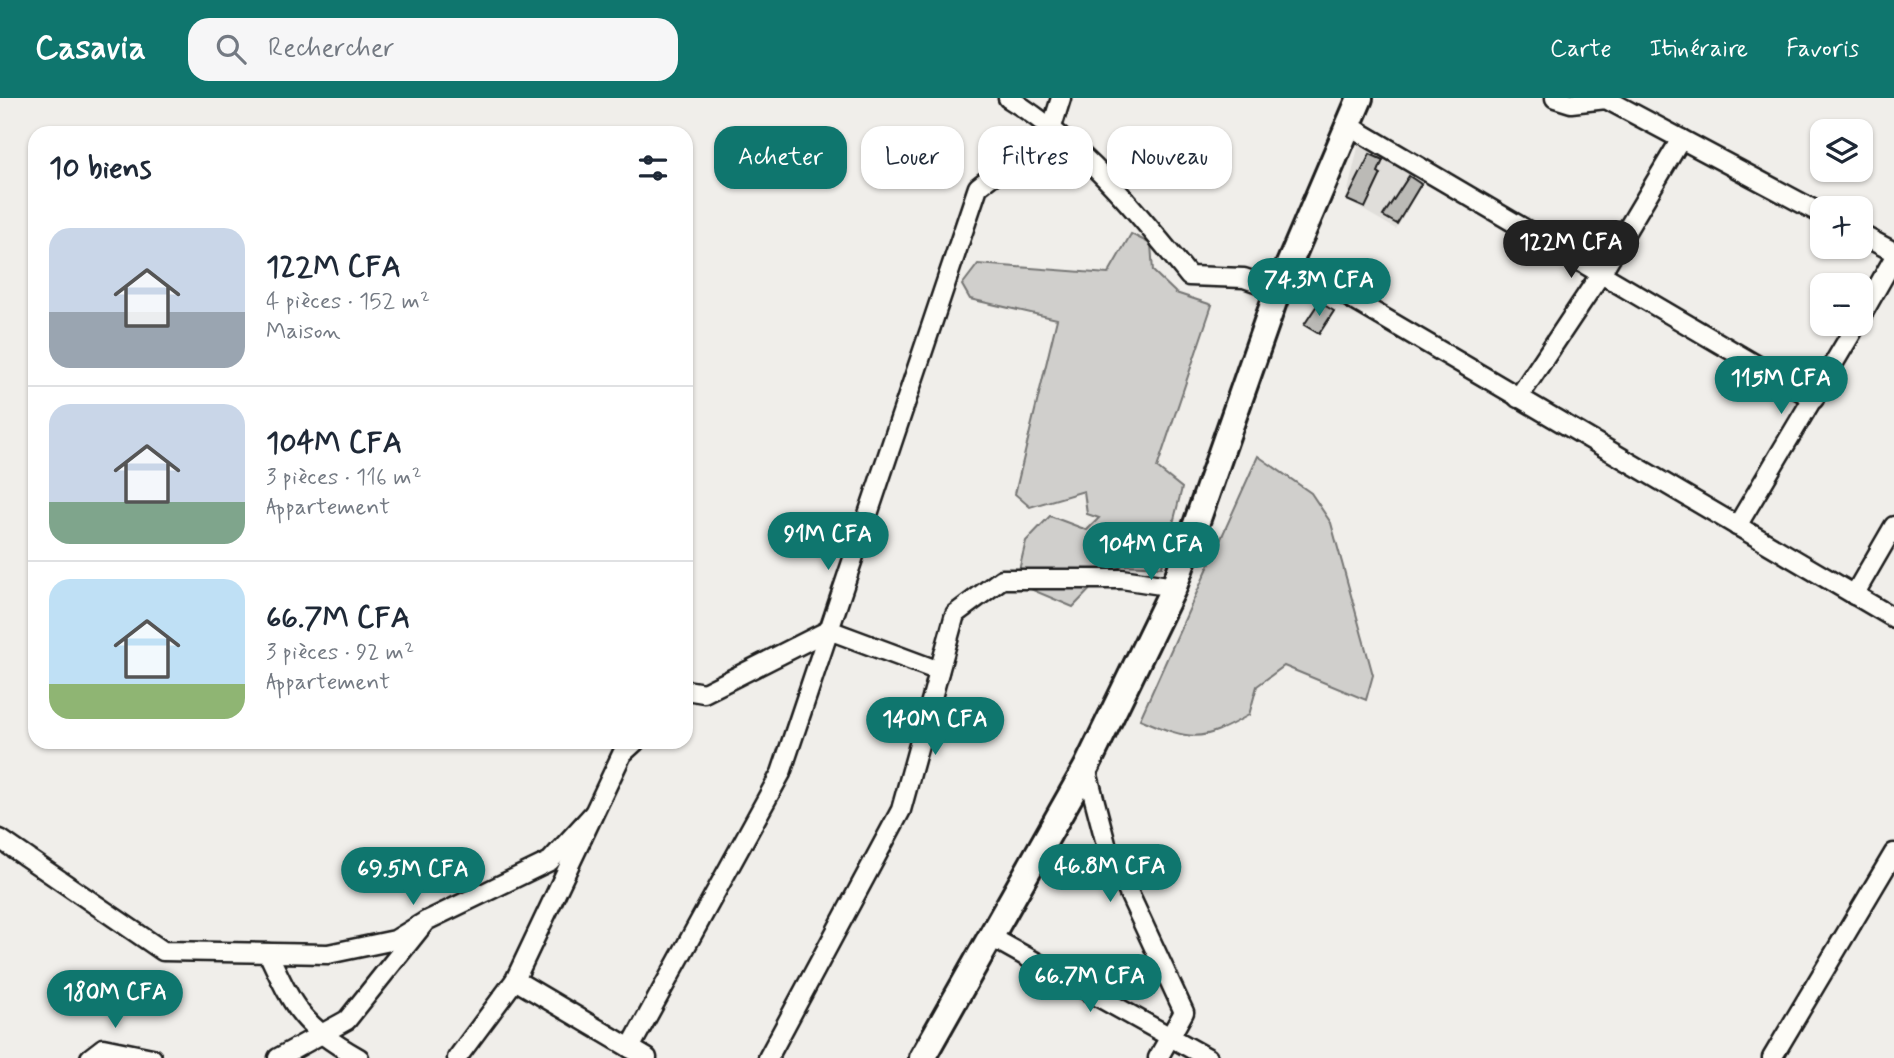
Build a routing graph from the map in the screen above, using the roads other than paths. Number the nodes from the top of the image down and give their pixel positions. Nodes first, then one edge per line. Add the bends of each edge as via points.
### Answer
1 (1008, 98) edge
2 (1061, 98) edge
3 (1360, 98) edge
4 (1555, 98) edge
5 (1348, 125) junction
6 (1047, 126) edge
7 (1052, 126) edge
8 (1681, 139) junction
9 (1093, 167) edge
10 (978, 187) edge
11 (1810, 208) edge
12 (1873, 241) edge
13 (1894, 252) edge
14 (1894, 258) edge
15 (1289, 262) junction
16 (1600, 275) junction
17 (1278, 290) junction
18 (1873, 295) edge
19 (1850, 336) edge
20 (1518, 398) junction
21 (1814, 399) junction
22 (1737, 526) junction
23 (1894, 526) edge
24 (1174, 587) junction
25 (1854, 595) junction
26 (1894, 618) edge
27 (829, 631) junction
28 (939, 671) junction
29 (693, 691) edge
30 (627, 749) edge
31 (1086, 768) junction
32 (593, 814) junction
33 (0, 839) edge
34 (1894, 853) edge
35 (426, 921) junction
36 (991, 937) junction
37 (268, 953) junction
38 (515, 980) junction
39 (321, 1036) junction
40 (1171, 1036) junction
41 (630, 1048) junction
42 (90, 1058) edge
43 (152, 1058) edge
44 (278, 1058) edge
45 (359, 1058) edge
46 (457, 1058) edge
47 (646, 1058) edge
48 (768, 1058) edge
49 (922, 1058) edge
50 (1158, 1058) edge
51 (1208, 1058) edge
52 (1772, 1058) edge

1 - 6 street
2 - 7 street
3 - 5 main road
4 - 8 street via 1571,103 1606,99
5 - 15 main road
5 - 16 street
8 - 11 street
8 - 16 street
9 - 17 street via 1121,192 1189,276 1244,278
10 - 27 street
12 - 13 street
14 - 18 street
15 - 17 main road
15 - 20 street
16 - 20 street
16 - 21 street
17 - 24 main road
19 - 21 street
20 - 22 street
21 - 22 street
22 - 25 street
23 - 25 street
24 - 28 street via 1122,579 1002,579 955,614
24 - 31 main road
25 - 26 street
27 - 28 street
27 - 29 street via 704,693
27 - 41 street via 781,773
28 - 48 street via 901,810
30 - 32 street
31 - 36 main road
31 - 40 street via 1106,844 1184,1012
32 - 35 street via 550,861
32 - 38 street
33 - 37 street via 163,951
34 - 52 street
35 - 37 street via 395,940 328,954
35 - 39 street via 347,1020
36 - 40 street
36 - 49 main road
37 - 39 street via 291,1004
38 - 41 street
38 - 46 street
39 - 44 street
39 - 45 street
40 - 50 street
40 - 51 street
41 - 47 street
42 - 43 street via 103,1048

